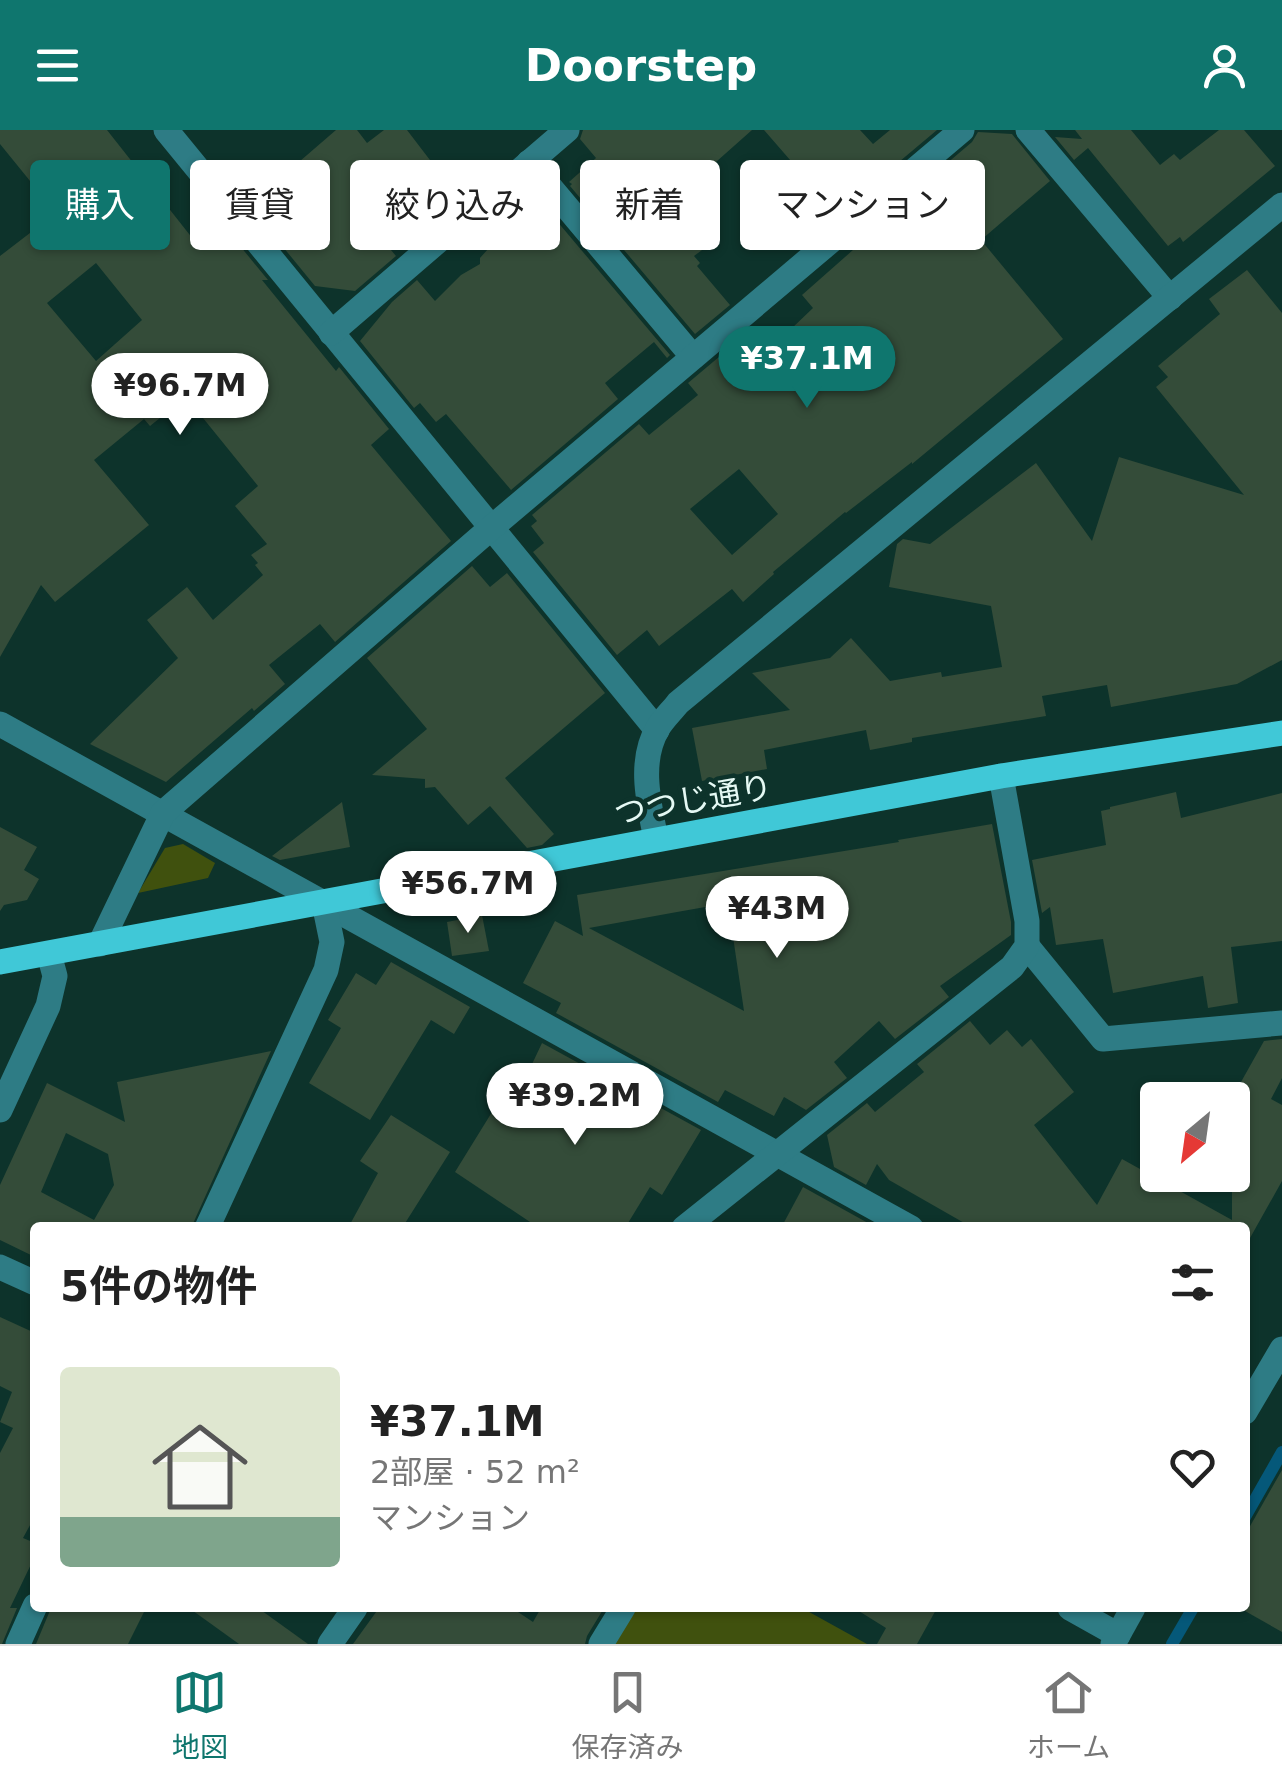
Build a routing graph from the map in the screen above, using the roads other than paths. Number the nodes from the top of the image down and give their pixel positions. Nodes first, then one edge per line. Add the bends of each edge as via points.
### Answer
1 (166, 130) edge
2 (567, 130) edge
3 (962, 130) edge
4 (1028, 130) edge
5 (531, 160) edge
6 (560, 199) edge
7 (1282, 204) edge
8 (428, 250) edge
9 (1170, 298) junction
10 (332, 333) junction
11 (693, 357) junction
12 (491, 528) junction
13 (0, 724) edge
14 (656, 730) junction
15 (1282, 733) edge
16 (1002, 776) junction
17 (163, 813) junction
18 (656, 839) junction
19 (324, 903) junction
20 (100, 944) junction
21 (1027, 946) junction
22 (50, 954) junction
23 (0, 962) edge
24 (1282, 1023) edge
25 (0, 1110) edge
26 (776, 1155) junction
27 (210, 1222) edge
28 (692, 1222) edge
29 (900, 1222) edge
30 (0, 1267) edge
31 (30, 1280) edge
32 (1282, 1349) edge
33 (1250, 1403) edge
34 (32, 1612) edge
35 (352, 1612) edge
36 (621, 1612) edge
37 (1076, 1612) edge
38 (1132, 1612) edge
39 (1115, 1640) edge
40 (18, 1644) edge
41 (330, 1644) edge
42 (601, 1644) edge

1 - 10 street
2 - 5 street
3 - 11 street
4 - 9 street
6 - 11 street
7 - 9 street
8 - 10 street
9 - 14 street via 678,703
10 - 12 street
11 - 12 street
12 - 14 street
12 - 17 street
13 - 17 street
14 - 18 street via 647,760
15 - 16 main road, つつじ通り
16 - 18 main road, つつじ通り
16 - 21 street
17 - 19 street
17 - 20 street
18 - 19 main road, つつじ通り
19 - 20 main road, つつじ通り
19 - 26 street
19 - 27 street via 332,942 326,970
20 - 22 main road, つつじ通り
21 - 24 street via 1104,1040
21 - 26 street via 1012,967
22 - 23 main road, つつじ通り
22 - 25 street via 55,976 48,1006
26 - 28 street
26 - 29 street
30 - 31 street
32 - 33 street
34 - 40 street
35 - 41 street
36 - 42 street
37 - 39 street
38 - 39 street

